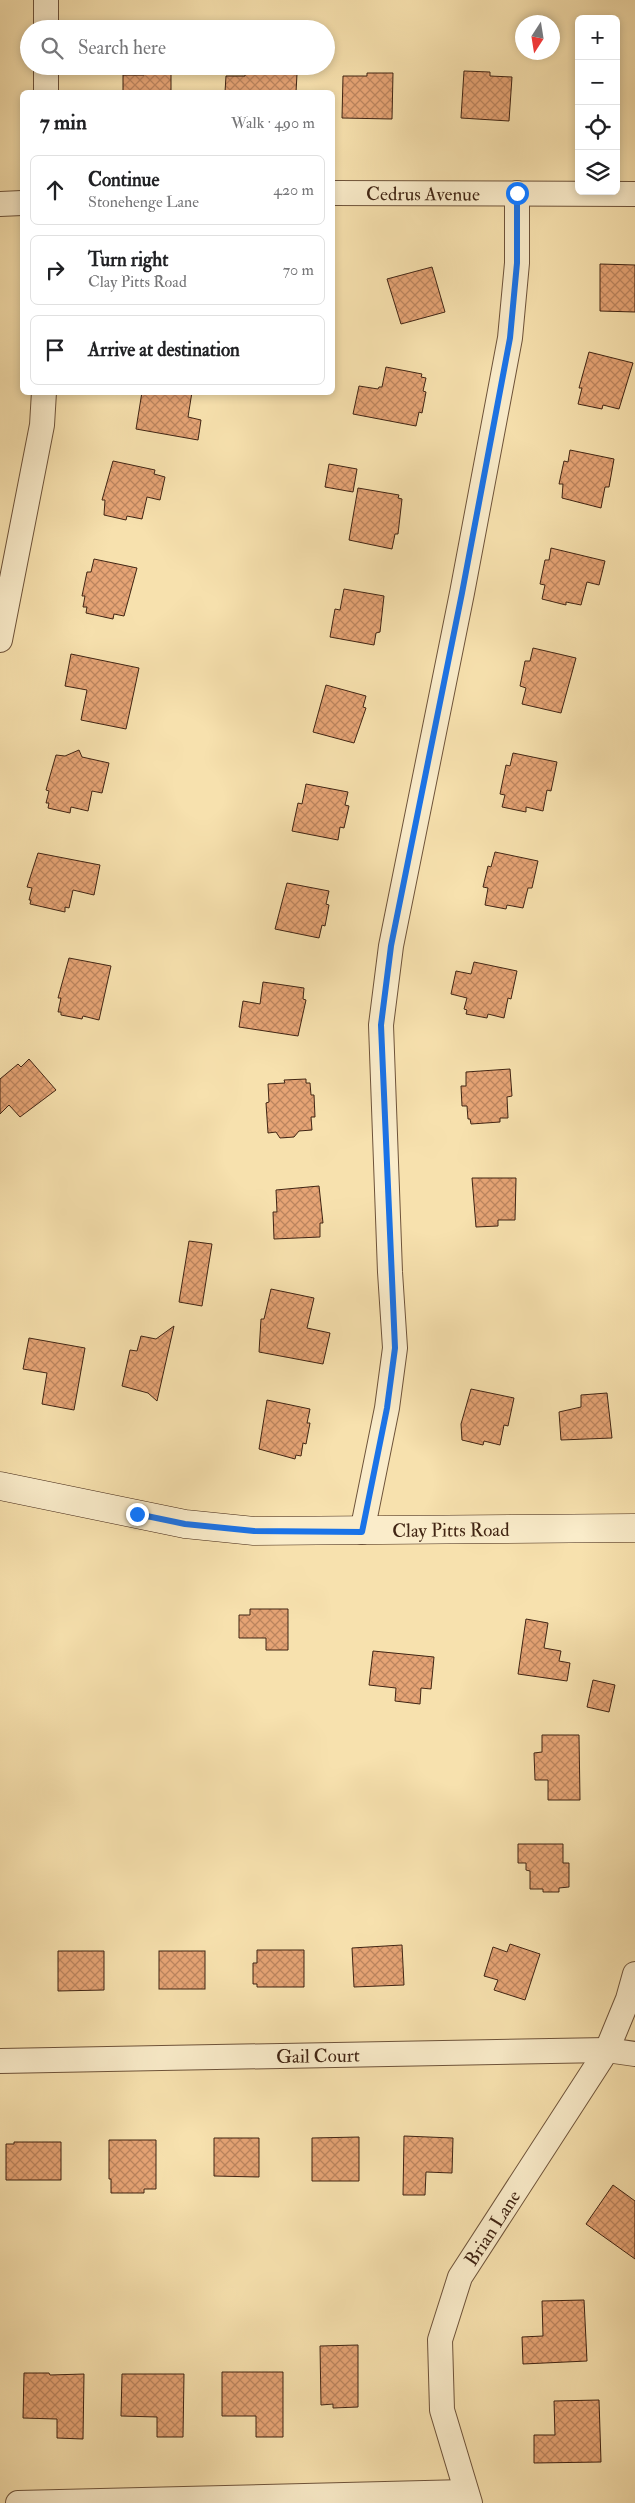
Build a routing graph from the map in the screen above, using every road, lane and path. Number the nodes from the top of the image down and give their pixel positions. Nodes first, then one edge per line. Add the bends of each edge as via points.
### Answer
1 (46, 0) edge
2 (46, 20) edge
3 (46, 75) edge
4 (46, 90) edge
5 (335, 193) edge
6 (517, 193) junction
7 (635, 194) edge
8 (20, 203) edge
9 (0, 204) edge
10 (44, 395) edge
11 (0, 640) edge
12 (0, 1486) edge
13 (635, 1528) edge
14 (362, 1532) junction
15 (635, 1974) edge
16 (606, 2050) junction
17 (635, 2054) edge
18 (0, 2061) edge
19 (468, 2497) edge
20 (18, 2503) edge

1 - 2 street
3 - 4 street
5 - 6 street, Cedrus Avenue
6 - 7 street, Cedrus Avenue
6 - 14 street via 517,263 510,338 391,946 381,1025 395,1348 387,1408
8 - 9 street
10 - 11 street via 42,425
12 - 14 street, Clay Pitts Road via 185,1524 254,1531
13 - 14 street, Clay Pitts Road
15 - 16 street, Brian Lane
16 - 17 street, Gail Court
16 - 18 street, Gail Court
16 - 19 street, Brian Lane via 460,2277 440,2340 442,2410
19 - 20 street

